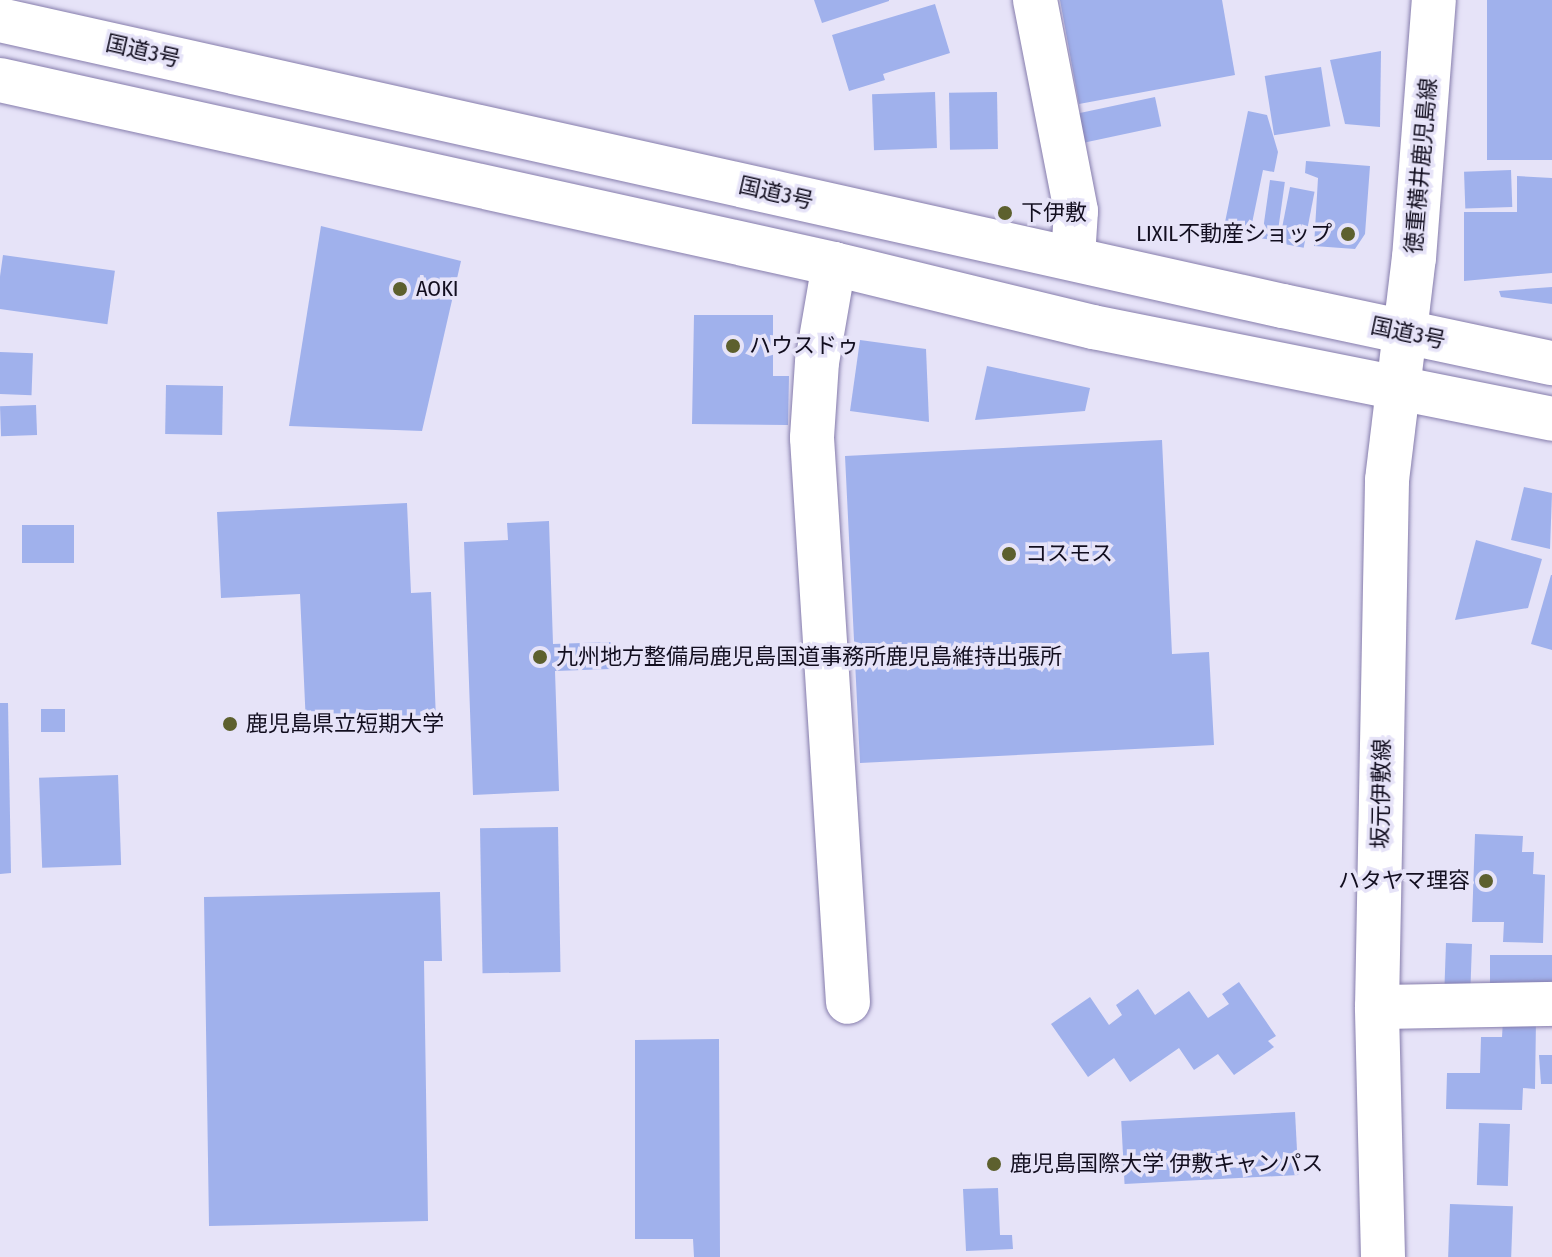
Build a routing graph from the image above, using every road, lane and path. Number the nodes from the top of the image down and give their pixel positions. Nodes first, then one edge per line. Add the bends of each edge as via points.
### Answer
1 (1035, 0) edge
2 (1434, 0) edge
3 (24, 15) edge
4 (0, 80) edge
5 (1073, 258) junction
6 (834, 264) junction
7 (1405, 332) junction
8 (1552, 363) edge
9 (1399, 388) junction
10 (1552, 419) edge
11 (848, 1002) dead end
12 (1552, 1004) edge
13 (1377, 1007) junction
14 (1383, 1257) edge

1 - 5 main road via 1076,211
2 - 7 main road, 徳重横井鹿児島線
3 - 5 main road, 国道3号
4 - 6 main road
5 - 7 main road, 国道3号
6 - 9 main road via 1093,327
6 - 11 main road via 817,362 812,438
7 - 8 main road, 国道3号
7 - 9 main road, 坂元伊敷線
9 - 10 main road
9 - 13 main road, 坂元伊敷線 via 1387,480
12 - 13 main road
13 - 14 main road, 坂元伊敷線

